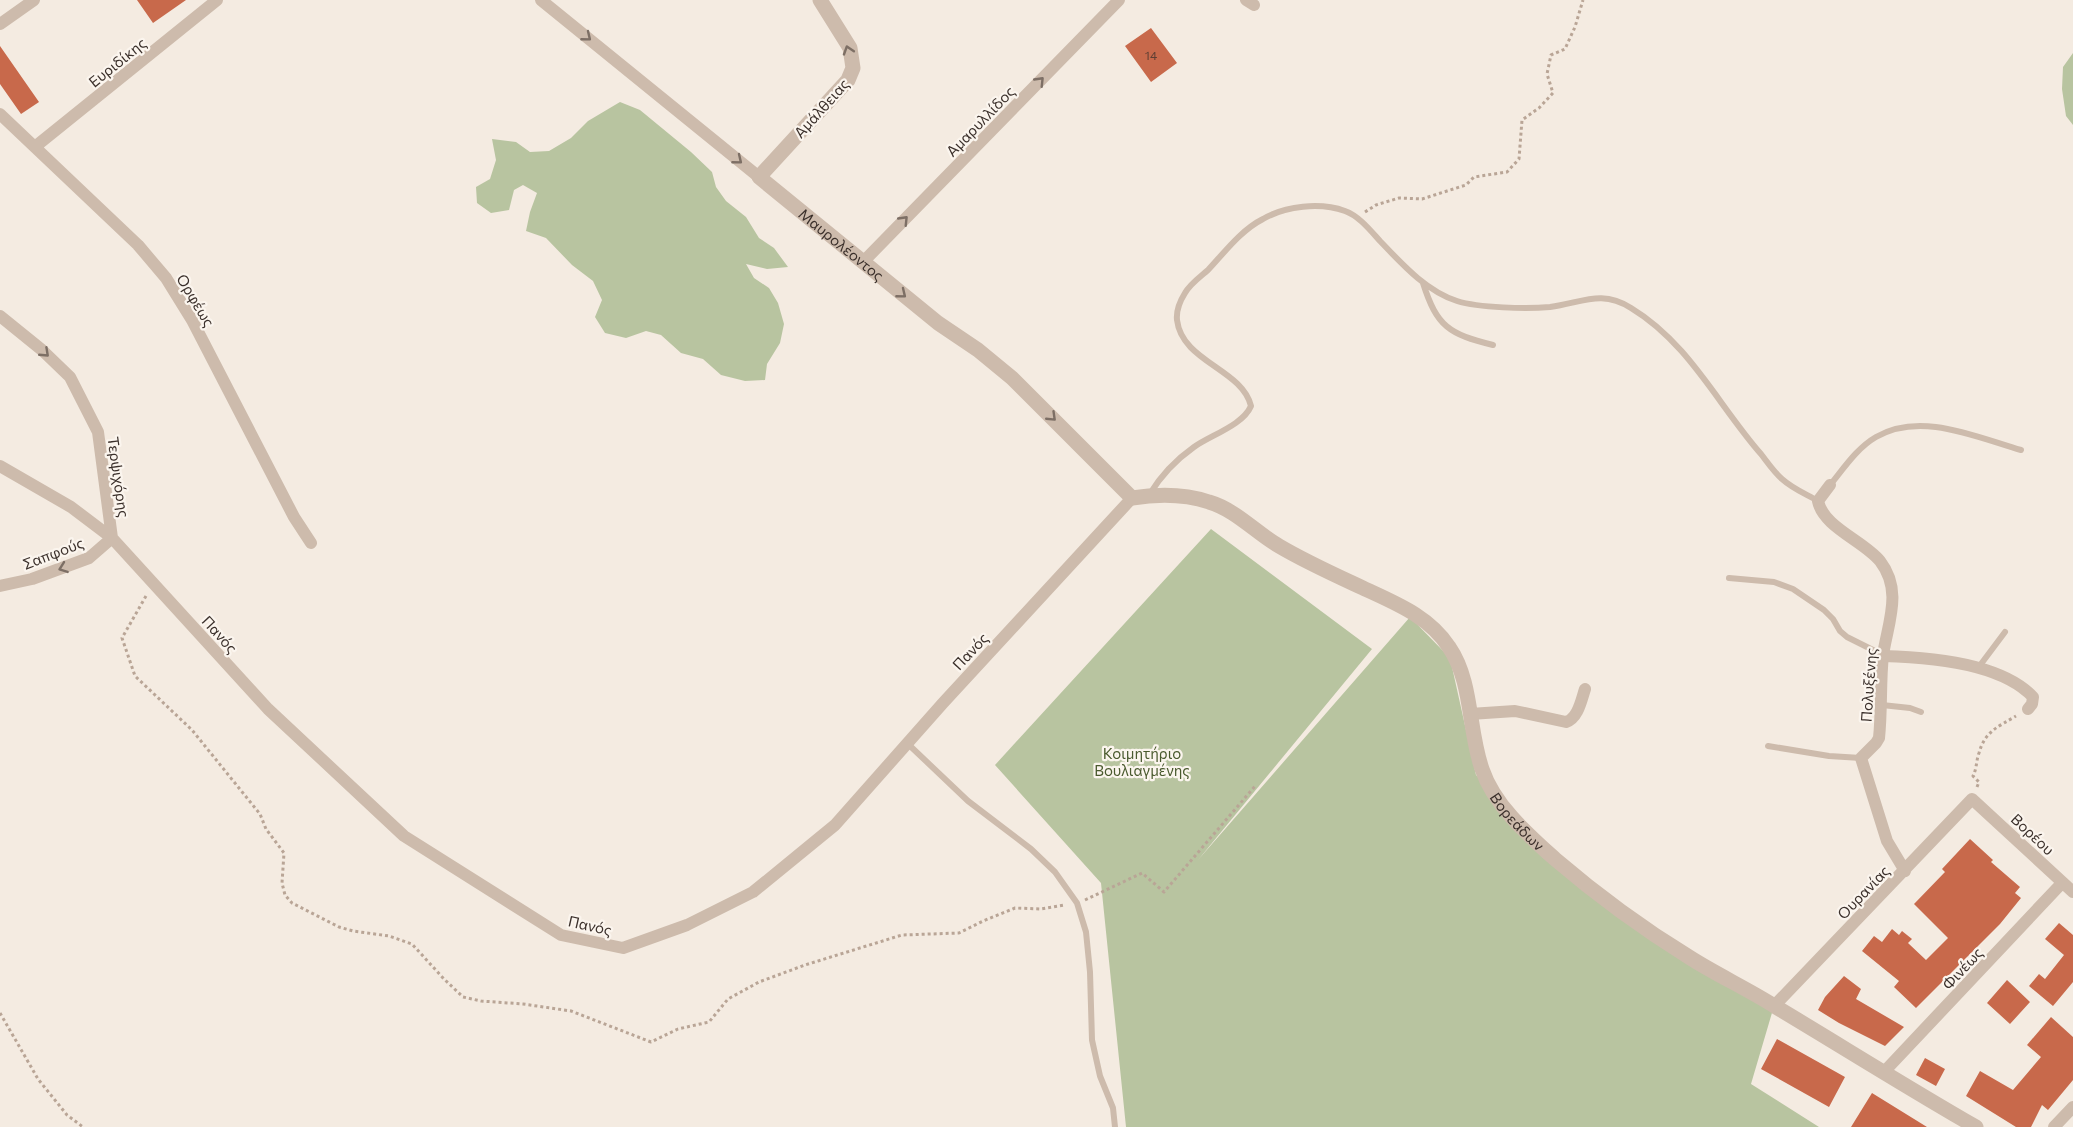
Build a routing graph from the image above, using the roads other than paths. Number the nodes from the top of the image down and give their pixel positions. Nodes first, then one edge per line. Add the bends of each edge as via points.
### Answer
1 (34, 0) edge
2 (217, 0) edge
3 (542, 0) edge
4 (820, 0) edge
5 (1119, 0) edge
6 (0, 24) edge
7 (0, 114) edge
8 (36, 146) junction
9 (759, 177) junction
10 (863, 262) junction
11 (1423, 283) junction
12 (0, 316) edge
13 (1493, 345) dead end
14 (2020, 450) dead end
15 (0, 466) edge
16 (1830, 485) joint
17 (1149, 495) junction
18 (1132, 498) junction
19 (1818, 501) junction
20 (112, 538) junction
21 (311, 543) dead end
22 (1729, 578) dead end
23 (0, 586) edge
24 (2006, 632) dead end
25 (1883, 656) junction
26 (1978, 669) junction
27 (1585, 689) dead end
28 (1882, 705) junction
29 (2028, 709) road end
30 (1921, 712) dead end
31 (1470, 714) junction
32 (908, 744) junction
33 (1768, 746) dead end
34 (1861, 758) junction
35 (1972, 799) joint
36 (1905, 871) junction
37 (2062, 883) junction
38 (2073, 892) edge
39 (1774, 1006) junction
40 (1883, 1073) junction
41 (2073, 1107) edge
42 (1114, 1127) edge
43 (1976, 1127) edge
44 (2054, 1127) edge

1 - 6 street
2 - 8 street, Ευριδίκης
3 -> 9 street, Μαυρολέοντος
9 -> 4 street, Αμάλθειας via 848,80 853,68 850,48
10 -> 5 street, Αμαρυλλίδος
7 - 8 street, Ορφέως
8 - 21 street, Ορφέως via 138,244 166,278
9 - 10 street, Μαυρολέοντος
10 -> 18 street, Μαυρολέοντος via 1012,378
11 - 13 lane via 1440,320 1459,334
11 - 17 lane via 1364,223 1346,211 1319,206 1293,208 1263,218 1246,231 1185,292 1177,321 1186,340 1243,390 1251,406 1243,419 1194,447
11 - 19 lane via 1456,301 1490,306 1550,307 1582,300 1616,299 1634,309 1687,355 1742,433 1780,477
12 -> 20 street, Τερψιχόρης via 70,377 98,432
14 - 16 lane via 1936,426 1898,427 1874,438
15 - 20 street, Πανός via 71,507
16 - 19 street
17 - 18 street, Βορεάδων
17 - 31 street, Βορεάδων via 1208,501 1224,508 1282,548 1416,615 1435,629 1454,655
18 - 32 street, Πανός
19 - 25 street, Πολυξένης via 1824,515 1874,555 1889,576 1894,606
20 -> 23 street, Σαπφούς via 89,558
20 - 32 street, Πανός via 268,710 404,836 561,935 623,948 687,925 753,892 835,825
22 - 25 lane via 1787,586 1824,610 1847,637
24 - 26 lane
25 - 26 street via 1927,657
25 - 28 street, Πολυξένης
26 - 29 street via 1994,672 2027,691 2033,697
27 - 31 street via 1576,713 1566,722 1515,711
28 - 30 lane
28 - 34 street, Πολυξένης via 1878,741
31 - 39 street, Βορεάδων via 1487,781 1530,835 1602,898 1690,958
32 - 42 lane via 968,801 1055,872 1077,903 1086,932 1092,1040 1113,1108
33 - 34 lane
34 - 36 street via 1887,842
35 - 36 street, Ουρανίας
35 - 37 street, Βορέου
36 - 39 street, Ουρανίας
37 - 38 street, Βορέου
37 - 40 street, Φινέως
39 - 40 street, Βορεάδων
40 - 43 street, Βορεάδων
41 - 44 street

